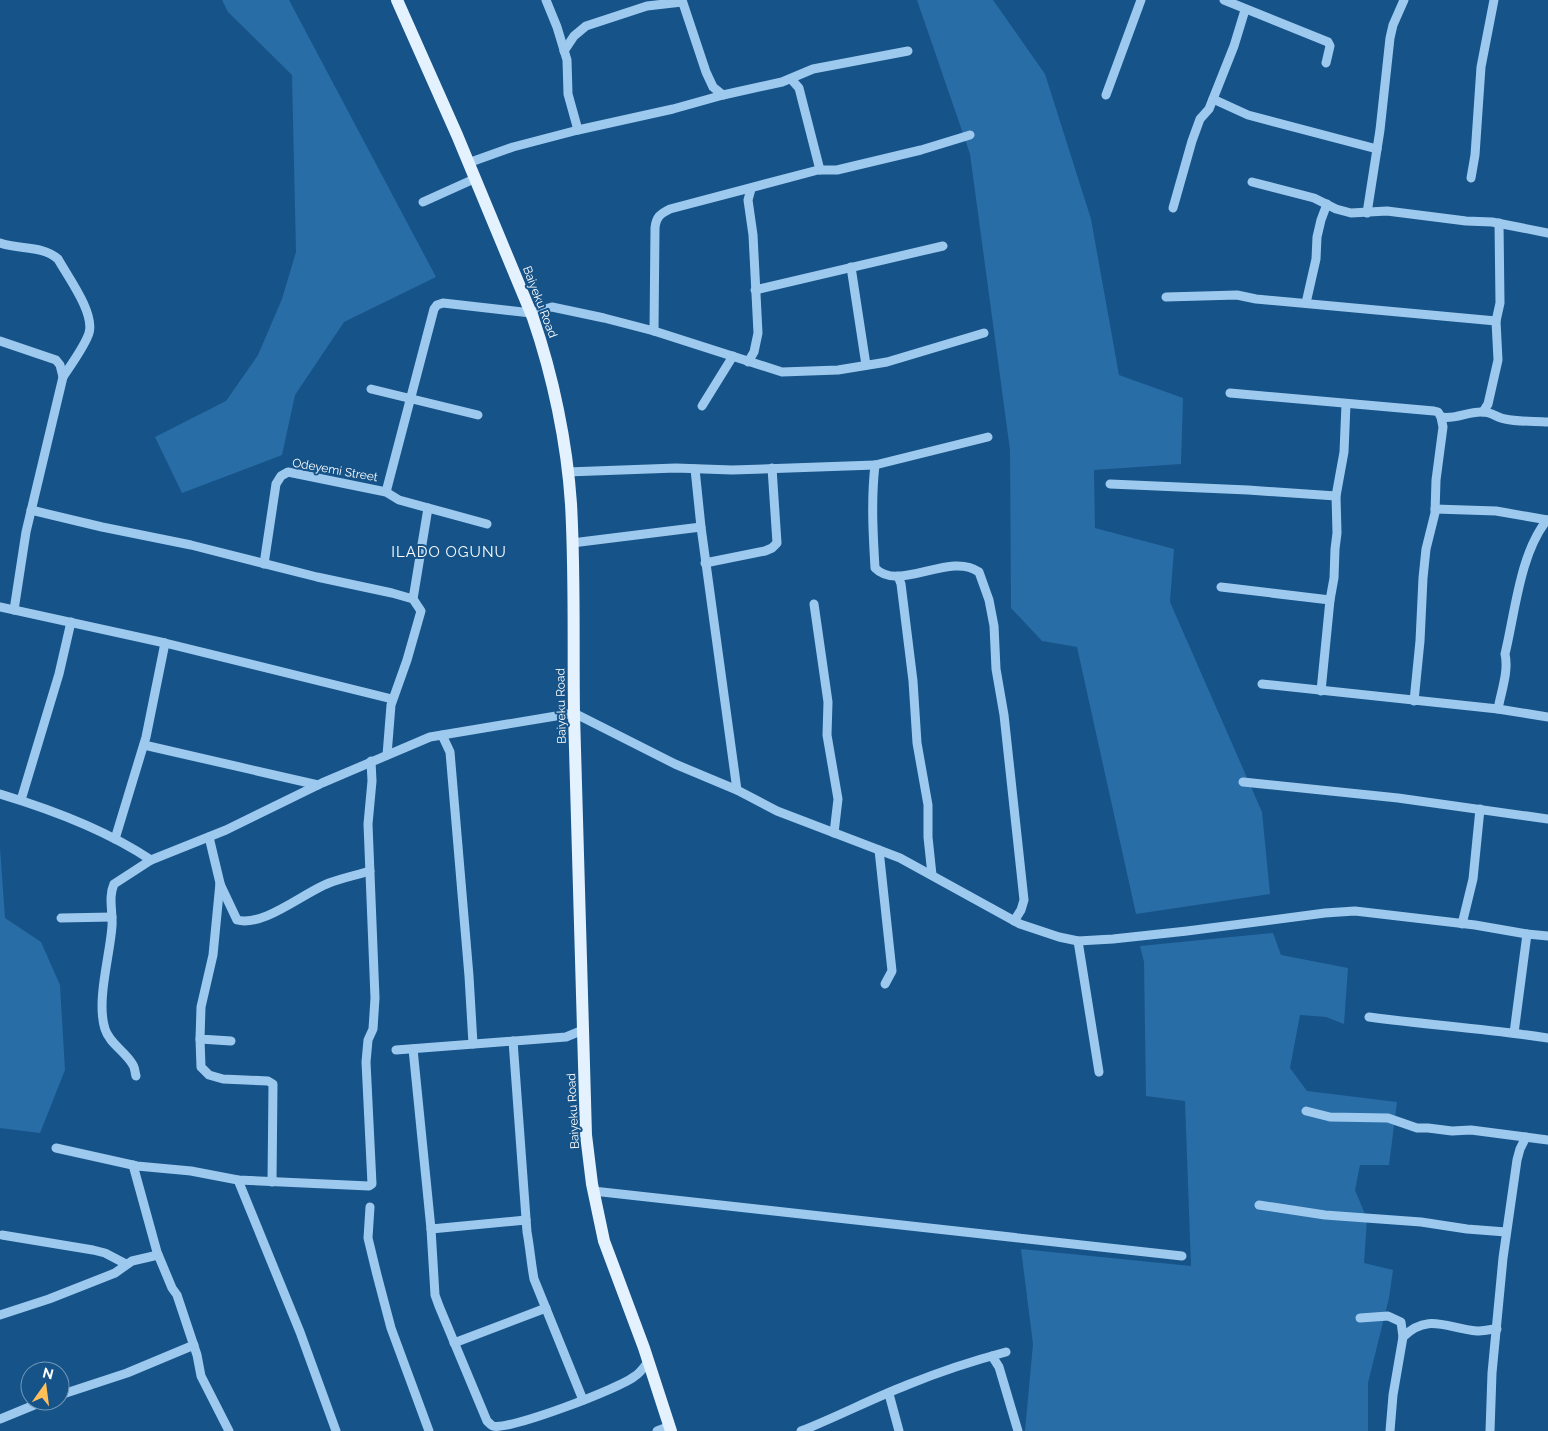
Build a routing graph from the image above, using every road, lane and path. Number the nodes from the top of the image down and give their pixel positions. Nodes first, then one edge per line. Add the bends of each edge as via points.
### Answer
1 (397, 0) edge
2 (546, 0) edge
3 (1141, 0) edge
4 (1224, 0) edge
5 (1404, 0) edge
6 (1494, 0) edge
7 (682, 1) edge
8 (1245, 10) junction
9 (564, 51) junction
10 (908, 52) dead end
11 (1326, 63) dead end
12 (792, 79) junction
13 (713, 87) junction
14 (723, 95) junction
15 (1106, 95) dead end
16 (1213, 99) junction
17 (709, 100) junction
18 (578, 130) junction
19 (970, 134) dead end
20 (1377, 149) junction
21 (468, 163) junction
22 (820, 170) junction
23 (1471, 178) dead end
24 (474, 179) junction
25 (1252, 182) dead end
26 (750, 189) junction
27 (739, 192) junction
28 (748, 200) junction
29 (423, 202) dead end
30 (1327, 204) junction
31 (1173, 208) dead end
32 (1367, 213) junction
33 (1498, 224) junction
34 (1548, 234) edge
35 (0, 243) edge
36 (943, 246) dead end
37 (851, 267) junction
38 (755, 290) junction
39 (1166, 297) dead end
40 (1306, 303) junction
41 (531, 313) junction
42 (1496, 322) junction
43 (654, 331) junction
44 (984, 333) dead end
45 (0, 341) edge
46 (733, 356) junction
47 (748, 362) junction
48 (866, 365) junction
49 (63, 377) junction
50 (371, 389) dead end
51 (1230, 393) dead end
52 (411, 398) junction
53 (1346, 404) junction
54 (702, 406) dead end
55 (1486, 408) junction
56 (478, 415) dead end
57 (1445, 418) junction
58 (1548, 422) edge
59 (988, 437) dead end
60 (875, 466) junction
61 (772, 468) junction
62 (696, 469) junction
63 (567, 472) junction
64 (1110, 484) dead end
65 (386, 492) junction
66 (1336, 496) junction
67 (428, 508) junction
68 (1435, 509) junction
69 (31, 510) junction
70 (1547, 520) edge
71 (487, 524) dead end
72 (701, 527) junction
73 (572, 543) junction
74 (705, 563) junction
75 (264, 564) junction
76 (898, 576) junction
77 (1221, 587) dead end
78 (413, 599) junction
79 (1330, 600) junction
80 (814, 604) dead end
81 (0, 607) edge
82 (14, 610) junction
83 (71, 622) junction
84 (165, 644) junction
85 (1262, 684) dead end
86 (1321, 691) junction
87 (392, 699) junction
88 (1414, 701) junction
89 (1498, 709) junction
90 (574, 713) junction
91 (1548, 717) edge
92 (458, 732) junction
93 (442, 735) junction
94 (144, 745) junction
95 (450, 752) junction
96 (387, 755) junction
97 (371, 762) junction
98 (1243, 782) dead end
99 (318, 785) junction
100 (737, 790) junction
101 (0, 794) edge
102 (21, 800) junction
103 (1480, 809) junction
104 (1548, 819) edge
105 (834, 833) junction
106 (209, 837) junction
107 (115, 839) junction
108 (879, 850) junction
109 (151, 860) junction
110 (370, 871) junction
111 (932, 875) junction
112 (220, 883) junction
113 (112, 917) junction
114 (61, 918) dead end
115 (1014, 921) junction
116 (1462, 924) junction
117 (1527, 934) junction
118 (1548, 936) edge
119 (1078, 941) junction
120 (885, 984) dead end
121 (1369, 1017) dead end
122 (1514, 1033) junction
123 (584, 1036) junction
124 (1548, 1038) edge
125 (200, 1039) junction
126 (231, 1041) dead end
127 (513, 1041) junction
128 (473, 1044) junction
129 (413, 1049) junction
130 (396, 1050) dead end
131 (1099, 1072) dead end
132 (136, 1076) dead end
133 (1306, 1111) dead end
134 (1526, 1137) junction
135 (1548, 1140) edge
136 (56, 1148) dead end
137 (133, 1165) junction
138 (238, 1180) junction
139 (272, 1182) junction
140 (593, 1191) junction
141 (1259, 1205) dead end
142 (370, 1207) dead end
143 (526, 1220) junction
144 (431, 1229) junction
145 (1506, 1232) junction
146 (2, 1235) dead end
147 (158, 1255) junction
148 (1182, 1256) dead end
149 (126, 1264) junction
150 (546, 1308) junction
151 (0, 1315) edge
152 (1360, 1318) dead end
153 (1497, 1329) junction
154 (1403, 1337) junction
155 (454, 1343) junction
156 (194, 1345) junction
157 (1006, 1352) dead end
158 (992, 1356) junction
159 (648, 1362) junction
160 (635, 1377) junction
161 (654, 1379) junction
162 (70, 1392) edge
163 (889, 1394) junction
164 (583, 1400) junction
165 (20, 1411) edge
166 (0, 1419) edge
167 (670, 1429) edge
168 (229, 1431) edge
169 (336, 1431) edge
170 (429, 1431) edge
171 (657, 1431) edge
172 (801, 1431) edge
173 (899, 1431) edge
174 (1018, 1431) edge
175 (1390, 1431) edge
176 (1490, 1431) edge

1 - 21 main road, Baiyeku Road
2 - 9 street
3 - 15 street
4 - 8 street
5 - 20 street via 1390,38
6 - 23 street via 1481,67
7 - 9 street via 647,6 586,26
7 - 13 street
8 - 11 street via 1328,42
8 - 16 street
9 - 18 street via 568,94
10 - 12 street via 813,70
12 - 14 street
12 - 22 street via 798,88
13 - 14 street
13 - 17 street
14 - 17 street
16 - 20 street via 1248,115
16 - 31 street via 1200,119
17 - 18 street
18 - 21 street
19 - 22 street via 921,150 837,170
20 - 32 street
21 - 24 main road, Baiyeku Road
22 - 26 street
24 - 29 street
24 - 41 main road, Baiyeku Road
25 - 30 street
26 - 27 street
26 - 28 street
27 - 28 street
27 - 43 street via 670,209 659,215 656,220
28 - 38 street
30 - 32 street via 1351,213
30 - 40 street via 1317,236 1316,259
32 - 33 street via 1387,211
33 - 34 street
33 - 42 street via 1500,303
35 - 49 street via 51,253 58,259 88,314 88,334
36 - 37 street
37 - 38 street
37 - 48 street
38 - 47 street via 758,333
39 - 40 street via 1237,295
40 - 42 street
41 - 43 street via 552,307
41 - 52 street via 443,303 437,305
41 - 63 main road, Baiyeku Road via 544,348
42 - 55 street via 1498,360
43 - 46 street
44 - 48 street via 892,361
45 - 49 street via 56,360
46 - 47 street
46 - 54 street
47 - 48 street via 782,372 838,370
49 - 69 street
50 - 52 street
51 - 53 street
52 - 56 street
52 - 65 street
53 - 57 street via 1434,411
53 - 66 street via 1344,452
55 - 57 street
55 - 58 street via 1506,420
57 - 68 street
59 - 60 street
60 - 61 street
60 - 76 street via 872,489 875,568
61 - 62 street
61 - 74 street via 777,543 765,552
62 - 63 street
62 - 72 street
63 - 73 main road, Baiyeku Road
64 - 66 street
65 - 67 street, Odeyemi Street via 399,500
65 - 75 street, Odeyemi Street via 288,472 281,476 276,484
66 - 79 street via 1337,533
67 - 71 street, Odeyemi Street
67 - 78 street
68 - 70 street via 1496,511
68 - 88 street via 1426,549
69 - 75 street
69 - 82 street
70 - 89 street via 1536,536 1517,596
72 - 73 street
72 - 74 street
73 - 90 main road, Baiyeku Road
74 - 100 street
75 - 78 street
76 - 111 street via 913,681 917,743 928,805
76 - 115 street via 963,566 980,572 994,626 996,669 1019,844 1024,900
77 - 79 street
78 - 87 street via 421,611
79 - 86 street
80 - 105 street via 828,702 827,735 838,799
81 - 82 street
82 - 83 street
83 - 84 street
83 - 102 street via 59,674
84 - 87 street
84 - 94 street
85 - 86 street
86 - 88 street
87 - 96 street
88 - 89 street
89 - 91 street
90 - 92 street
90 - 100 street via 675,764
90 - 123 main road, Baiyeku Road
92 - 93 street
92 - 95 street
93 - 95 street
93 - 96 street
94 - 99 street
94 - 107 street
95 - 128 street
96 - 97 street
97 - 99 street
97 - 110 street
98 - 103 street
99 - 106 street
100 - 105 street via 777,811
101 - 102 street
102 - 107 street
103 - 104 street
103 - 116 street via 1473,879
105 - 108 street
106 - 109 street
106 - 112 street
107 - 109 street
108 - 111 street
108 - 120 street via 892,971
109 - 113 street via 114,884 111,890
110 - 112 street via 329,883 251,922 237,920
110 - 139 street via 375,998 366,1062 372,1184
111 - 115 street
112 - 125 street via 213,955 201,1007
113 - 114 street
113 - 132 street via 102,989 103,1018 105,1030 133,1065
115 - 119 street
116 - 117 street
116 - 119 street via 1355,911 1187,932
117 - 118 street
117 - 122 street
119 - 131 street
121 - 122 street
122 - 124 street
123 - 127 street
123 - 140 main road, Baiyeku Road via 586,1135
125 - 126 street
125 - 139 street via 201,1067 209,1075 273,1084
127 - 128 street
127 - 143 street
128 - 129 street
129 - 130 street
129 - 144 street
133 - 134 street via 1330,1117 1388,1118 1417,1128
134 - 135 street
134 - 145 street via 1520,1149
136 - 137 street
137 - 138 street
137 - 147 street
138 - 139 street
138 - 169 street
140 - 148 street
140 - 159 main road, Baiyeku Road via 604,1240
141 - 145 street via 1325,1215
142 - 170 street via 368,1238 377,1275 391,1328
143 - 144 street
143 - 150 street via 534,1279
144 - 155 street via 435,1295
145 - 153 street
146 - 149 street via 93,1250
147 - 149 street
147 - 156 street via 177,1295
149 - 151 street via 115,1273
150 - 155 street
150 - 164 street
152 - 154 street via 1388,1316 1401,1322
153 - 154 street via 1479,1331 1438,1323 1421,1324
153 - 176 street
154 - 175 street
155 - 164 street via 487,1421 492,1425 521,1421
156 - 162 street via 127,1373
156 - 168 street via 201,1376
157 - 158 street
158 - 163 street
158 - 174 street via 999,1368
159 - 160 street
159 - 161 main road, Baiyeku Road
160 - 161 street
160 - 164 street
161 - 167 main road, Baiyeku Road
163 - 172 street
163 - 173 street
165 - 166 street
167 - 171 street

